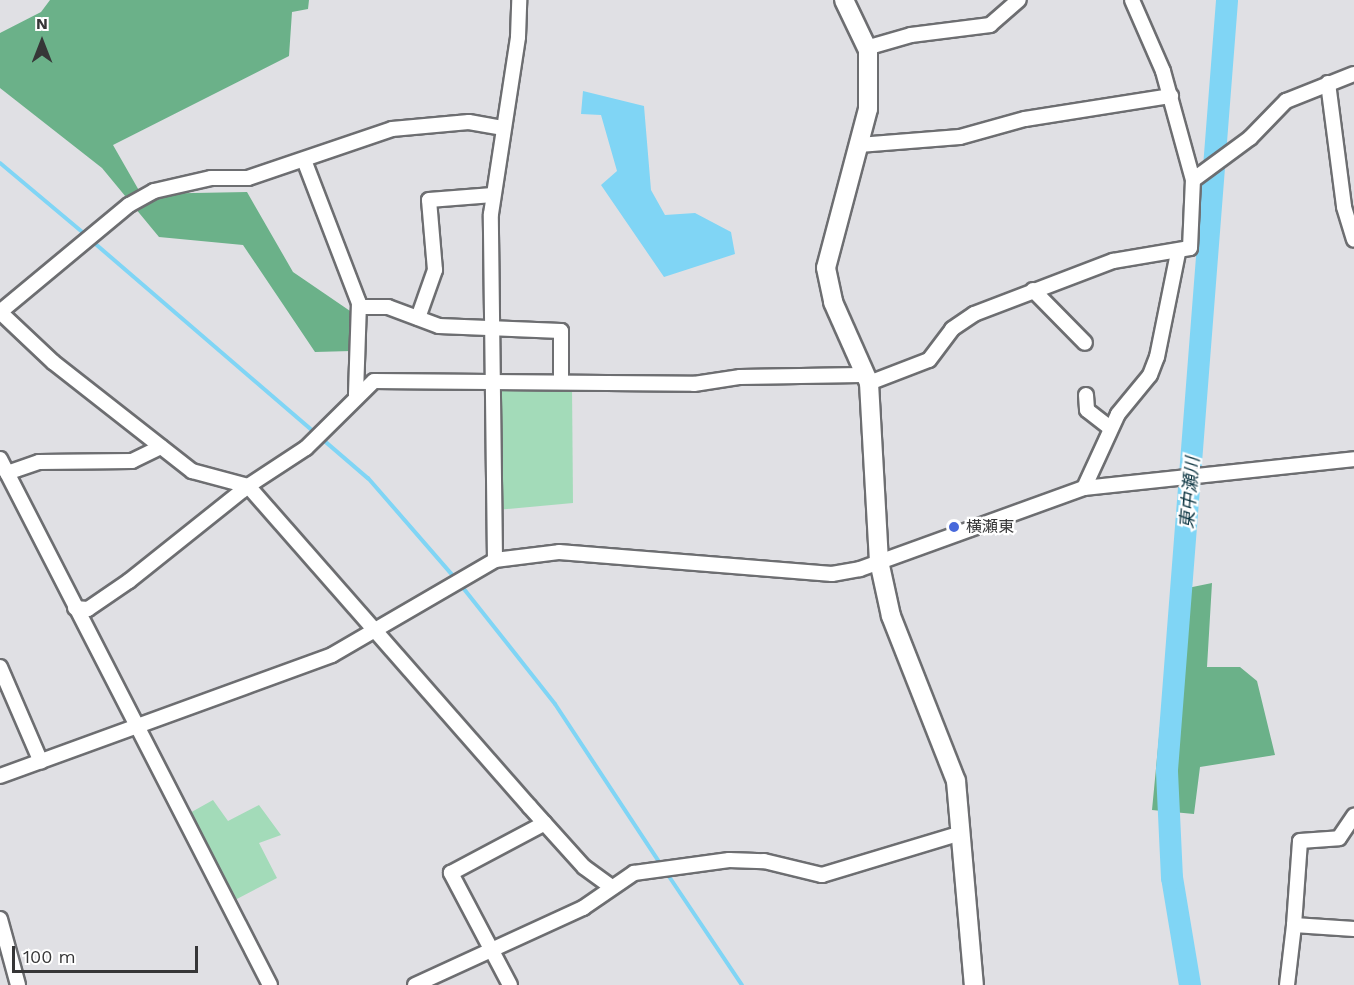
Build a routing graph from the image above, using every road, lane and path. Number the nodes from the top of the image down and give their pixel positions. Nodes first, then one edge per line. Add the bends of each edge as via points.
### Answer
1 (519, 0) edge
2 (843, 0) edge
3 (1019, 0) edge
4 (1132, 0) edge
5 (866, 48) junction
6 (1354, 74) edge
7 (1328, 83) junction
8 (1171, 96) junction
9 (503, 128) junction
10 (859, 145) junction
11 (304, 160) junction
12 (1193, 180) junction
13 (493, 195) junction
14 (1354, 240) edge
15 (1178, 253) junction
16 (1033, 290) junction
17 (359, 307) junction
18 (418, 318) junction
19 (493, 330) junction
20 (1084, 343) dead end
21 (865, 379) junction
22 (561, 381) junction
23 (493, 382) junction
24 (356, 395) junction
25 (1086, 395) dead end
26 (1110, 428) junction
27 (161, 447) junction
28 (0, 459) edge
29 (1354, 459) edge
30 (7, 472) junction
31 (248, 486) junction
32 (1084, 488) junction
33 (495, 560) junction
34 (879, 561) junction
35 (75, 608) junction
36 (375, 631) junction
37 (0, 668) edge
38 (137, 730) junction
39 (41, 762) junction
40 (0, 776) edge
41 (1354, 816) edge
42 (545, 823) junction
43 (961, 833) junction
44 (612, 886) junction
45 (0, 919) edge
46 (1294, 925) junction
47 (1354, 929) edge
48 (491, 951) junction
49 (18, 985) edge
50 (270, 985) edge
51 (415, 985) edge
52 (510, 985) edge
53 (974, 985) edge
54 (1287, 985) edge

1 - 9 street
2 - 5 street
3 - 5 street via 990,25 911,35
4 - 8 street
5 - 10 street via 868,110
6 - 7 street
7 - 12 street via 1286,101 1218,164
7 - 14 street via 1344,207
8 - 10 street via 1025,119 960,137
8 - 12 street
9 - 11 street via 469,122 392,129
9 - 13 street
10 - 21 street via 826,268
11 - 17 street
11 - 27 street via 248,178 178,183 129,205 0,312
12 - 15 street via 1195,238 1190,248
13 - 18 street via 429,200 435,270
13 - 19 street
15 - 16 street via 1113,261
15 - 26 street via 1157,357
16 - 20 street
16 - 21 street via 952,329 915,368
17 - 18 street via 388,307
17 - 24 street
18 - 19 street
19 - 22 street via 561,331
19 - 23 street
21 - 22 street via 740,377 694,384
21 - 34 street
22 - 23 street
23 - 24 street via 374,381
23 - 33 street
24 - 31 street via 310,443
25 - 26 street via 1087,410
26 - 32 street
27 - 30 street via 132,460 39,462
27 - 31 street via 192,471
28 - 30 street
29 - 32 street
30 - 35 street
31 - 35 street via 129,581 88,609
31 - 36 street
32 - 34 street
33 - 34 street via 594,554 832,574
33 - 36 street
34 - 43 street via 891,616 947,751
35 - 38 street
36 - 38 street via 332,655
36 - 42 street
37 - 39 street
38 - 39 street
38 - 50 street
39 - 40 street
41 - 46 street via 1340,838 1300,841
42 - 44 street via 584,867
42 - 48 street via 451,873
43 - 44 street via 822,875 764,861 671,866
43 - 53 street
44 - 48 street via 583,908
45 - 49 street
46 - 47 street
46 - 54 street
48 - 51 street
48 - 52 street

